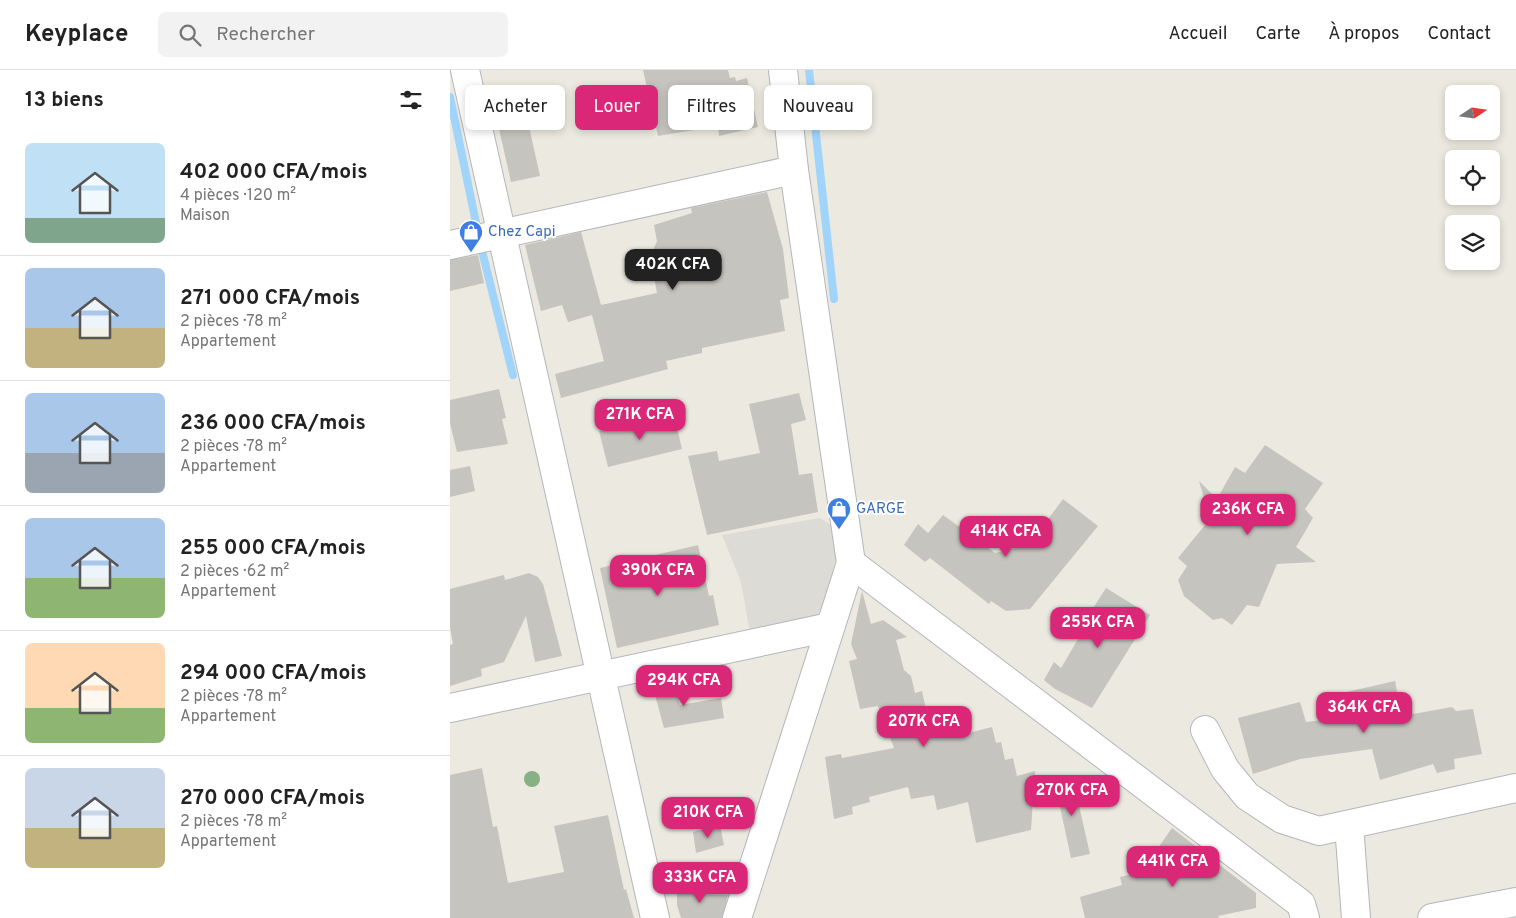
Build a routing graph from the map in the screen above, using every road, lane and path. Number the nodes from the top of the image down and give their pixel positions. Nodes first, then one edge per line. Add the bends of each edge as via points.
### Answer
1 (465, 70) edge
2 (783, 70) edge
3 (794, 170) junction
4 (502, 234) junction
5 (450, 245) edge
6 (851, 563) junction
7 (830, 627) junction
8 (601, 676) junction
9 (450, 708) edge
10 (1205, 730) dead end
11 (1516, 788) edge
12 (1349, 825) junction
13 (1516, 902) edge
14 (655, 918) edge
15 (737, 918) edge
16 (1305, 918) edge
17 (1356, 918) edge
18 (1432, 918) edge

1 - 4 street
2 - 3 street
3 - 4 street
3 - 6 street
4 - 5 street
4 - 8 street
6 - 7 street
6 - 16 street via 1301,904
7 - 8 street
7 - 15 street
8 - 9 street
8 - 14 street
10 - 12 street via 1225,769 1247,796 1282,820 1319,831
11 - 12 street
12 - 17 street
13 - 18 street

